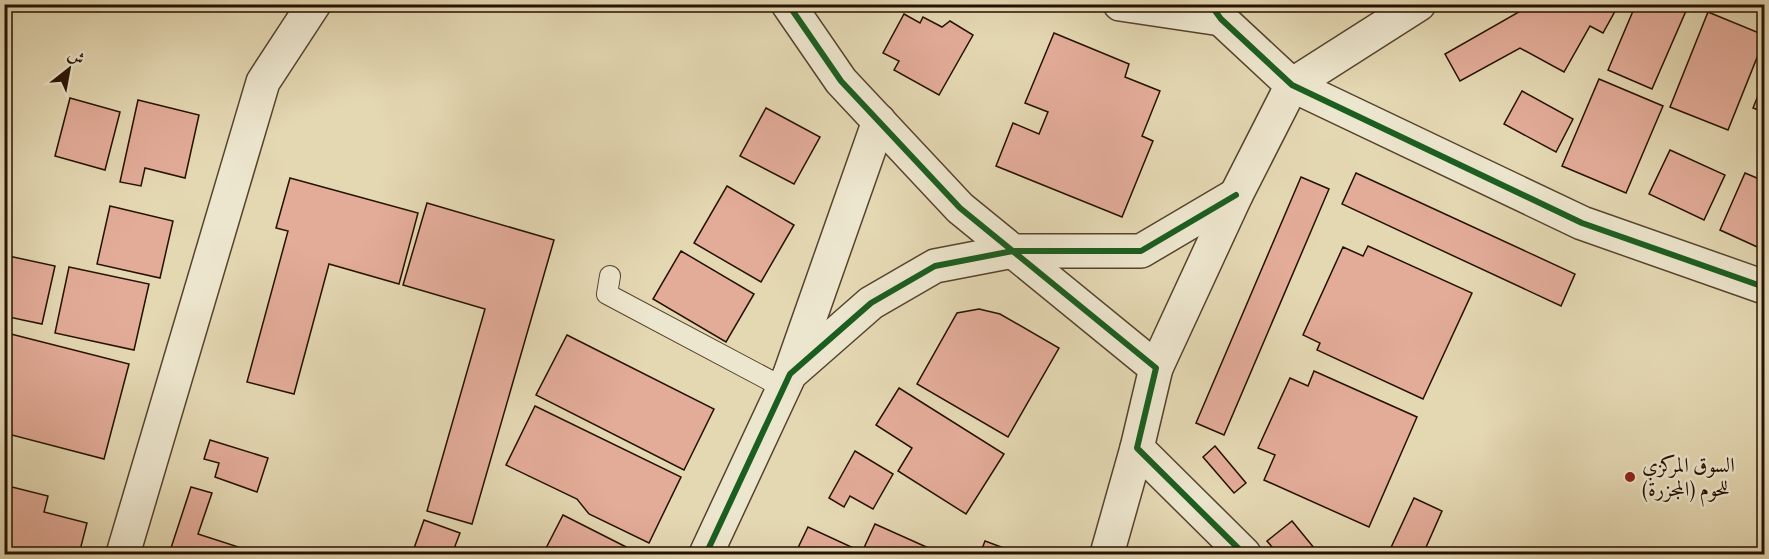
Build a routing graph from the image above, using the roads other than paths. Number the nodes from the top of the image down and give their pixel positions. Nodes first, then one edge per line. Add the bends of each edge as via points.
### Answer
1 (314, 4) edge
2 (788, 4) edge
3 (1120, 4) edge
4 (1419, 4) edge
5 (1216, 12) edge
6 (1292, 85) junction
7 (879, 120) junction
8 (1236, 195) junction
9 (1013, 251) junction
10 (610, 276) dead end
11 (1764, 287) edge
12 (1156, 368) junction
13 (787, 381) junction
14 (1137, 448) junction
15 (123, 555) edge
16 (706, 555) edge
17 (1107, 555) edge
18 (1244, 555) edge

1 - 15 street via 263,82
2 - 7 street via 841,81
3 - 5 street
4 - 6 street
5 - 6 street
6 - 8 street
6 - 11 street via 1582,223
7 - 9 street via 960,208
7 - 13 street
8 - 9 street via 1141,251
8 - 12 street
9 - 12 street
9 - 13 street via 935,266 871,303
10 - 13 lane via 606,294
12 - 14 street
13 - 16 street
14 - 17 street
14 - 18 street

